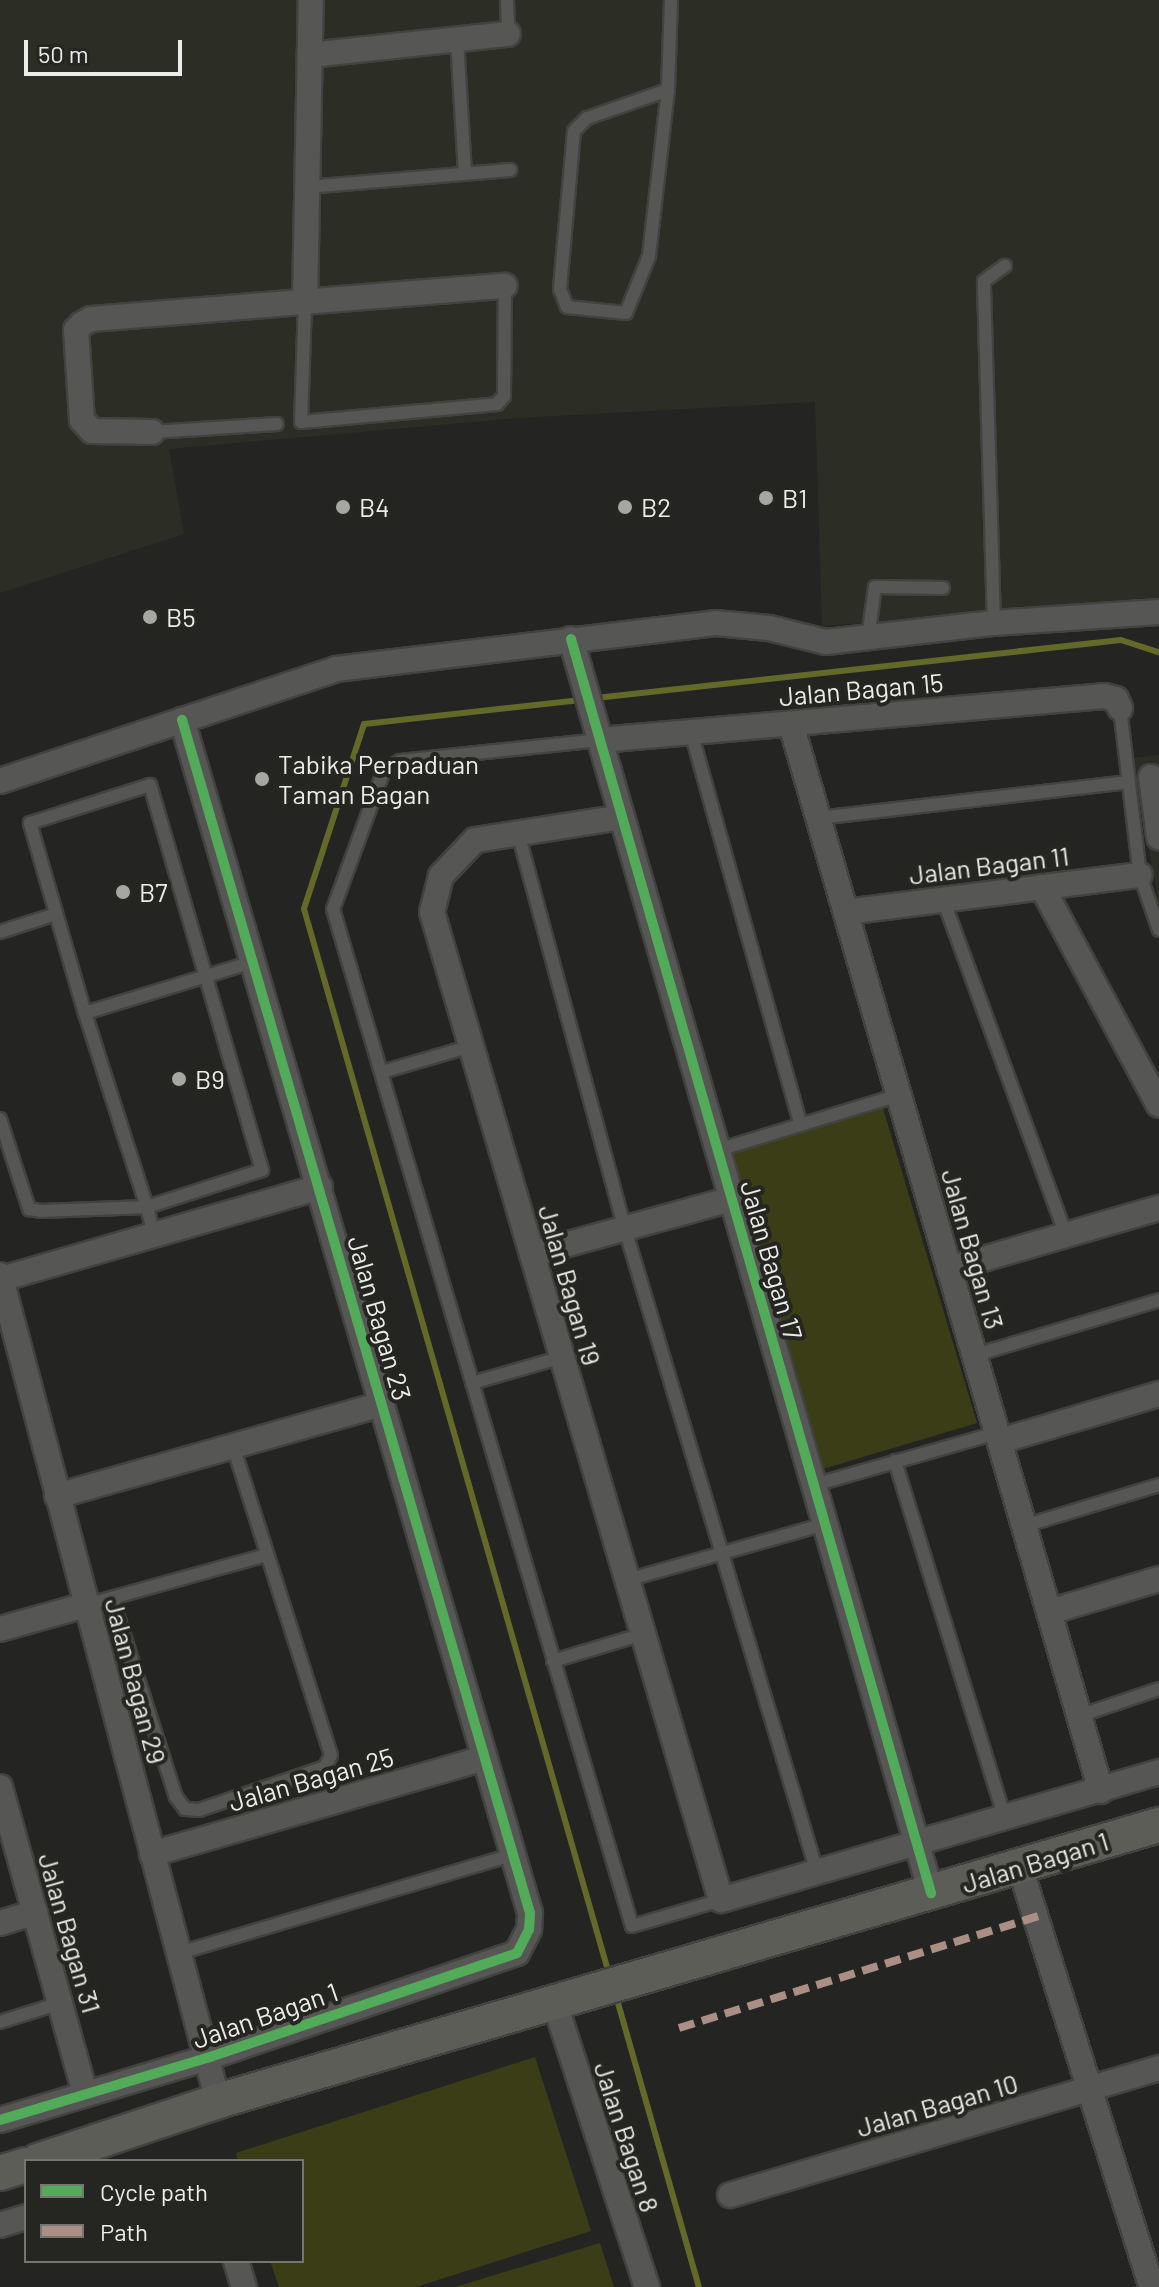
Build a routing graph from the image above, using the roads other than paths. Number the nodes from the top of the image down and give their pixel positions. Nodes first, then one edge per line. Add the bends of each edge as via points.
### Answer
1 (311, 0) edge
2 (507, 0) edge
3 (671, 0) edge
4 (508, 34) joint
5 (457, 39) junction
6 (310, 55) junction
7 (668, 90) junction
8 (510, 170) dead end
9 (465, 174) junction
10 (307, 187) junction
11 (1005, 266) dead end
12 (505, 286) joint
13 (305, 302) junction
14 (277, 424) dead end
15 (152, 432) joint
16 (943, 588) dead end
17 (1159, 612) edge
18 (994, 623) junction
19 (868, 638) junction
20 (571, 639) junction
21 (1120, 708) joint
22 (182, 720) junction
23 (791, 724) junction
24 (597, 729) junction
25 (691, 732) junction
26 (1146, 777) edge
27 (0, 781) edge
28 (622, 817) junction
29 (818, 818) junction
30 (518, 833) junction
31 (1159, 837) edge
32 (1140, 875) junction
33 (1042, 887) junction
34 (943, 899) junction
35 (846, 912) junction
36 (56, 914) junction
37 (1159, 930) edge
38 (0, 932) edge
39 (253, 962) junction
40 (206, 977) junction
41 (85, 1013) junction
42 (471, 1046) junction
43 (382, 1072) junction
44 (899, 1095) junction
45 (1159, 1105) edge
46 (0, 1119) edge
47 (800, 1123) junction
48 (718, 1150) junction
49 (320, 1187) junction
50 (731, 1199) junction
51 (147, 1207) junction
52 (1159, 1208) edge
53 (625, 1229) junction
54 (154, 1235) junction
55 (1066, 1235) junction
56 (532, 1254) junction
57 (949, 1269) junction
58 (0, 1277) edge
59 (1159, 1300) edge
60 (975, 1355) junction
61 (562, 1357) junction
62 (472, 1383) junction
63 (1159, 1394) edge
64 (382, 1404) junction
65 (998, 1437) junction
66 (233, 1446) junction
67 (895, 1461) junction
68 (814, 1485) junction
69 (1159, 1485) edge
70 (57, 1496) junction
71 (825, 1524) junction
72 (1024, 1526) junction
73 (724, 1553) junction
74 (266, 1555) junction
75 (1159, 1579) edge
76 (627, 1580) junction
77 (112, 1598) junction
78 (86, 1605) junction
79 (1049, 1612) junction
80 (0, 1629) edge
81 (643, 1634) junction
82 (553, 1661) junction
83 (1159, 1689) edge
84 (1079, 1716) junction
85 (484, 1758) junction
86 (1159, 1772) edge
87 (0, 1787) edge
88 (1101, 1791) junction
89 (1005, 1818) junction
90 (5, 1825) edge
91 (1159, 1825) edge
92 (917, 1844) junction
93 (152, 1854) junction
94 (513, 1855) junction
95 (1020, 1867) junction
96 (817, 1872) junction
97 (931, 1893) junction
98 (721, 1900) junction
99 (35, 1912) junction
100 (0, 1923) edge
101 (529, 1929) joint
102 (179, 1953) junction
103 (565, 2001) junction
104 (60, 2003) junction
105 (0, 2022) edge
106 (207, 2058) junction
107 (1159, 2068) edge
108 (1090, 2089) junction
109 (85, 2094) junction
110 (218, 2101) junction
111 (0, 2120) edge
112 (44, 2159) edge
113 (24, 2166) edge
114 (0, 2173) edge
115 (730, 2195) dead end
116 (24, 2218) edge
117 (0, 2225) edge
118 (237, 2263) edge
119 (244, 2287) edge
120 (647, 2287) edge
121 (1152, 2287) edge

1 - 6 street
2 - 4 lane
3 - 7 lane
4 - 5 street
5 - 6 street
5 - 9 lane
6 - 10 street
7 - 7 lane via 649,256 633,302 626,313 567,307 560,289 574,131 587,118
8 - 9 lane
9 - 10 lane
10 - 13 street
11 - 18 lane via 984,281
12 - 13 street
12 - 13 lane via 504,396 497,404 301,422
13 - 15 street via 91,319 82,324 76,330 82,420 92,431
14 - 15 lane
16 - 19 lane via 870,590
17 - 18 street
18 - 19 street
19 - 20 street via 826,642 769,628 715,623
20 - 22 street via 336,669
20 - 24 street, Jalan Bagan 17
21 - 23 street, Jalan Bagan 15 via 1116,699 1104,696
21 - 26 lane
22 - 27 street
22 - 39 street, Jalan Bagan 23
23 - 25 street, Jalan Bagan 15
23 - 29 street, Jalan Bagan 13
24 - 25 street, Jalan Bagan 15
24 - 28 street, Jalan Bagan 17
24 - 43 lane via 400,761 384,770 333,909
25 - 47 lane
26 - 29 lane
26 - 31 street
26 - 32 lane
28 - 30 street, Jalan Bagan 19
28 - 48 street, Jalan Bagan 17
29 - 35 street, Jalan Bagan 13
30 - 42 street, Jalan Bagan 19 via 475,840 462,849 435,894 432,912
30 - 53 lane
32 - 33 street, Jalan Bagan 11
32 - 37 lane
33 - 34 street, Jalan Bagan 11
33 - 45 street
34 - 35 street, Jalan Bagan 11
34 - 55 lane
35 - 44 street, Jalan Bagan 13
36 - 38 lane
36 - 40 lane via 30,823 150,785
36 - 41 lane
39 - 40 lane
39 - 49 street, Jalan Bagan 23
40 - 41 lane
40 - 51 lane via 262,1170
41 - 51 lane
42 - 43 lane
42 - 56 street, Jalan Bagan 19
43 - 62 lane
44 - 47 lane
44 - 57 street, Jalan Bagan 13
46 - 51 lane via 29,1209
47 - 48 lane
48 - 50 street, Jalan Bagan 17
49 - 54 street
49 - 64 street, Jalan Bagan 23
50 - 53 street
50 - 68 street, Jalan Bagan 17
51 - 54 lane
52 - 55 street
53 - 56 street
53 - 73 lane
54 - 58 street
55 - 57 street
56 - 61 street, Jalan Bagan 19
57 - 60 street, Jalan Bagan 13
58 - 70 street, Jalan Bagan 29
59 - 60 lane
60 - 65 street, Jalan Bagan 13
61 - 62 lane
61 - 76 street, Jalan Bagan 19
62 - 82 lane
63 - 65 street
64 - 66 street
64 - 85 street, Jalan Bagan 23
65 - 67 lane
65 - 72 street, Jalan Bagan 13
66 - 70 street
66 - 74 lane
67 - 68 lane
67 - 89 lane
68 - 71 street, Jalan Bagan 17
69 - 72 lane
70 - 78 street, Jalan Bagan 29
71 - 73 lane
71 - 92 street, Jalan Bagan 17
72 - 79 street, Jalan Bagan 13
73 - 76 lane
73 - 96 lane
74 - 77 lane
74 - 77 lane via 331,1755 325,1767 199,1810 185,1809 176,1797
75 - 79 street
76 - 81 street, Jalan Bagan 19
77 - 78 lane
78 - 80 street
78 - 93 street, Jalan Bagan 29
79 - 84 street, Jalan Bagan 13
81 - 82 lane
81 - 98 street, Jalan Bagan 19
82 - 98 lane via 632,1926
83 - 84 lane
84 - 88 street, Jalan Bagan 13
85 - 93 street, Jalan Bagan 25
85 - 94 street, Jalan Bagan 23
86 - 88 street, Jalan Bagan 1
87 - 90 street, Jalan Bagan 31
88 - 89 street, Jalan Bagan 1
89 - 92 street, Jalan Bagan 1
90 - 99 street, Jalan Bagan 31
91 - 95 street, Jalan Bagan 1
92 - 96 street, Jalan Bagan 1
92 - 97 street, Jalan Bagan 17
93 - 102 street, Jalan Bagan 29
94 - 101 street, Jalan Bagan 23 via 530,1913
94 - 102 lane
95 - 97 street, Jalan Bagan 1
95 - 108 street
96 - 98 street, Jalan Bagan 1
97 - 103 street, Jalan Bagan 1
99 - 100 street
99 - 104 street, Jalan Bagan 31
101 - 106 street, Jalan Bagan 1 via 517,1953
102 - 106 street, Jalan Bagan 29
103 - 110 street, Jalan Bagan 1
103 - 120 street, Jalan Bagan 8
104 - 105 lane
104 - 109 street, Jalan Bagan 31
106 - 109 street, Jalan Bagan 1
106 - 110 street, Jalan Bagan 29
107 - 108 street, Jalan Bagan 10
108 - 115 street, Jalan Bagan 10
108 - 121 street
109 - 111 street, Jalan Bagan 1
110 - 112 street, Jalan Bagan 1
113 - 114 street
116 - 117 street
118 - 119 street

